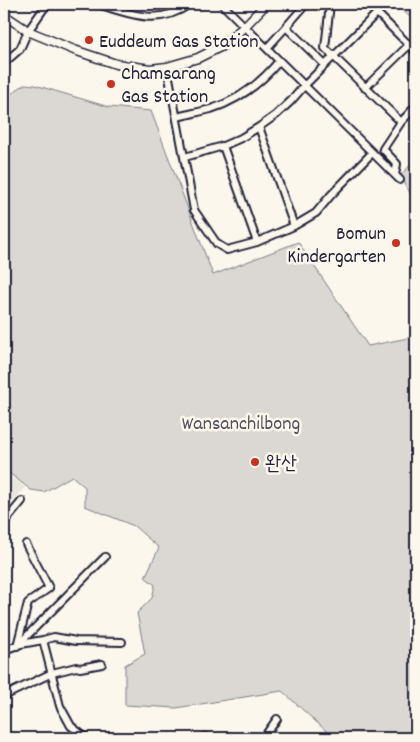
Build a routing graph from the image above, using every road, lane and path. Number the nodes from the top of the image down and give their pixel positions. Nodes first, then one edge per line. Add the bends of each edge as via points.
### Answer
1 (47, 4) edge
2 (97, 4) edge
3 (190, 4) edge
4 (222, 4) edge
5 (266, 4) edge
6 (306, 4) edge
7 (330, 4) edge
8 (368, 4) edge
9 (377, 13) junction
10 (4, 15) edge
11 (245, 26) junction
12 (286, 27) junction
13 (28, 31) junction
14 (408, 45) junction
15 (267, 48) junction
16 (416, 52) edge
17 (333, 57) junction
18 (280, 60) junction
19 (4, 63) edge
20 (325, 65) junction
21 (167, 67) junction
22 (305, 86) junction
23 (365, 88) junction
24 (416, 106) edge
25 (177, 118) junction
26 (401, 122) junction
27 (259, 128) junction
28 (223, 146) junction
29 (372, 153) junction
30 (185, 157) junction
31 (294, 226) junction
32 (257, 242) junction
33 (22, 501) dead end
34 (4, 523) edge
35 (26, 544) dead end
36 (105, 557) dead end
37 (43, 640) junction
38 (122, 642) dead end
39 (17, 646) junction
40 (4, 650) edge
41 (102, 664) dead end
42 (52, 673) junction
43 (4, 696) edge
44 (277, 719) dead end
45 (86, 738) edge
46 (268, 738) edge

1 - 13 street
2 - 3 street via 143,17 175,13
4 - 11 street
5 - 11 street
6 - 12 street
7 - 17 street via 325,48
8 - 9 street
9 - 14 street
9 - 17 street
10 - 13 street
11 - 15 street
11 - 21 street via 222,46 198,58
12 - 15 street
12 - 20 street
13 - 19 street via 20,49
13 - 21 street via 116,64 150,69
14 - 16 street
14 - 23 street
15 - 18 street
17 - 20 street
17 - 23 street
18 - 22 street
18 - 25 street via 245,93 227,103
20 - 22 street
21 - 25 street
22 - 27 street
22 - 29 street
23 - 26 street
24 - 26 street
25 - 30 street
26 - 29 street via 382,149 396,164 398,178
27 - 28 street
27 - 31 street
28 - 30 street
28 - 32 street
29 - 31 street via 316,212
30 - 32 street via 194,210 217,244 227,250
31 - 32 street
33 - 34 street
35 - 39 street via 49,588 28,603
36 - 39 street
37 - 38 street via 54,637
37 - 39 street
37 - 42 street
39 - 40 street
41 - 42 street
42 - 43 street
42 - 45 street via 60,706 71,726
44 - 46 street via 267,733

